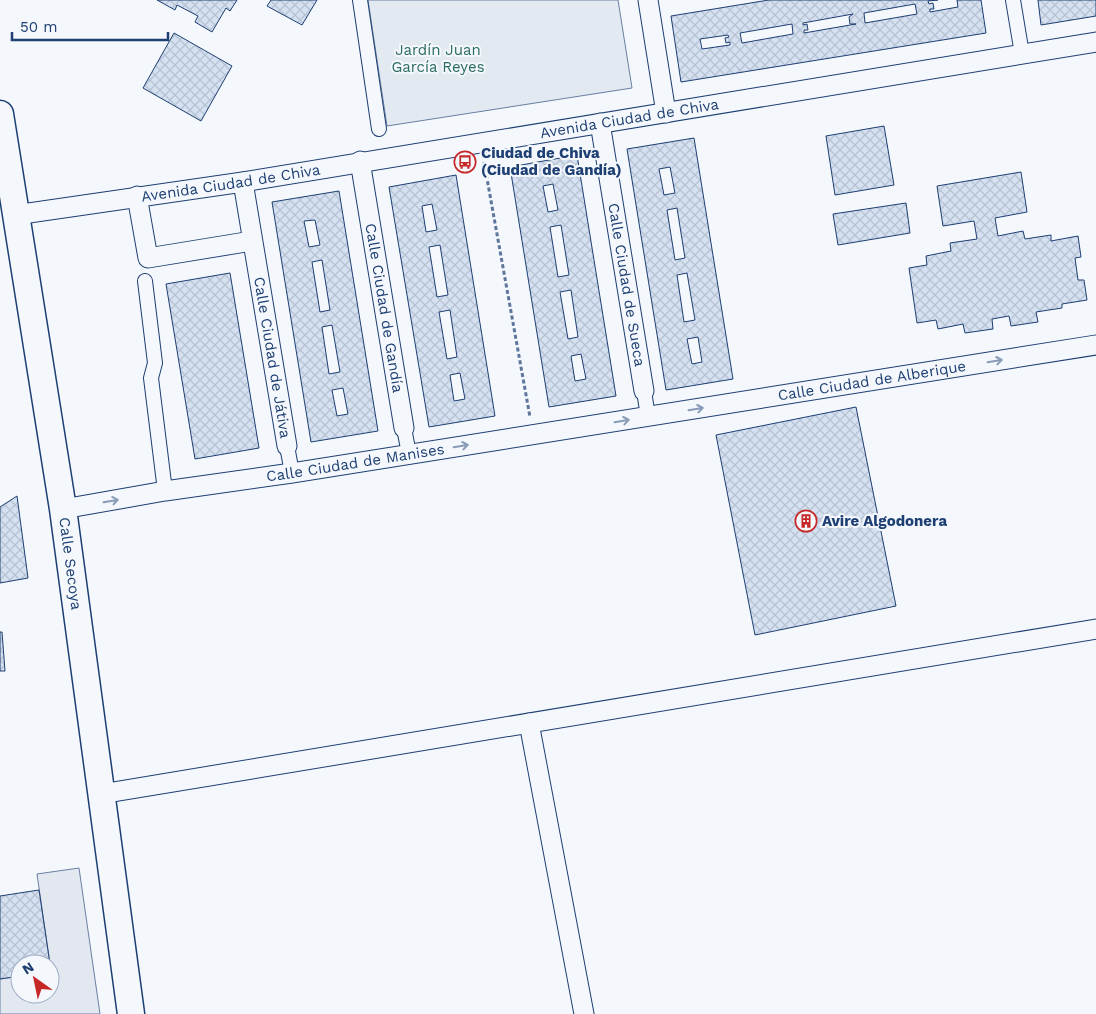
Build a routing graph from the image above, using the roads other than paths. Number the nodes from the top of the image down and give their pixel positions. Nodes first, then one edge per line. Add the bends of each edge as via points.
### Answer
1 (360, 0) edge
2 (648, 0) edge
3 (1013, 0) edge
4 (1096, 42) edge
5 (1022, 54) junction
6 (666, 113) junction
7 (0, 114) edge
8 (600, 123) junction
9 (379, 129) dead end
10 (360, 161) junction
11 (243, 182) junction
12 (137, 196) junction
13 (15, 215) junction
14 (252, 241) junction
15 (145, 281) dead end
16 (1096, 345) edge
17 (644, 391) joint
18 (648, 417) junction
19 (404, 428) joint
20 (287, 446) joint
21 (409, 454) junction
22 (292, 473) junction
23 (165, 491) junction
24 (63, 509) junction
25 (1096, 628) edge
26 (529, 723) junction
27 (101, 794) junction
28 (131, 1014) edge
29 (584, 1014) edge

1 - 9 street
2 - 6 street
3 - 5 street
4 - 5 street, Avenida Ciudad de Chiva
5 - 6 street, Avenida Ciudad de Chiva
6 - 8 street, Avenida Ciudad de Chiva
7 - 13 main road, Calle Secoya
8 - 10 street, Avenida Ciudad de Chiva
8 - 17 street, Calle Ciudad de Sueca
10 - 11 street, Avenida Ciudad de Chiva
10 - 19 street, Calle Ciudad de Gandía
11 - 12 street, Avenida Ciudad de Chiva
11 - 14 street, Calle Ciudad de Játiva
12 - 13 street, Avenida Ciudad de Chiva
12 - 14 street via 148,258
13 - 24 main road, Calle Secoya
14 - 20 street, Calle Ciudad de Játiva
15 - 23 street via 156,363 151,378
18 -> 16 street, Calle Ciudad de Alberique
17 - 18 street, Calle Ciudad de Sueca
21 -> 18 street, Calle Ciudad de Manises
19 - 21 street, Calle Ciudad de Gandía
20 - 22 street, Calle Ciudad de Játiva
21 - 22 street, Calle Ciudad de Manises
22 - 23 street, Calle Ciudad de Manises
24 -> 23 street, Calle Ciudad de Manises
24 - 27 main road, Calle Secoya
25 - 26 street
26 - 27 street
26 - 29 street
27 - 28 main road, Calle Secoya

